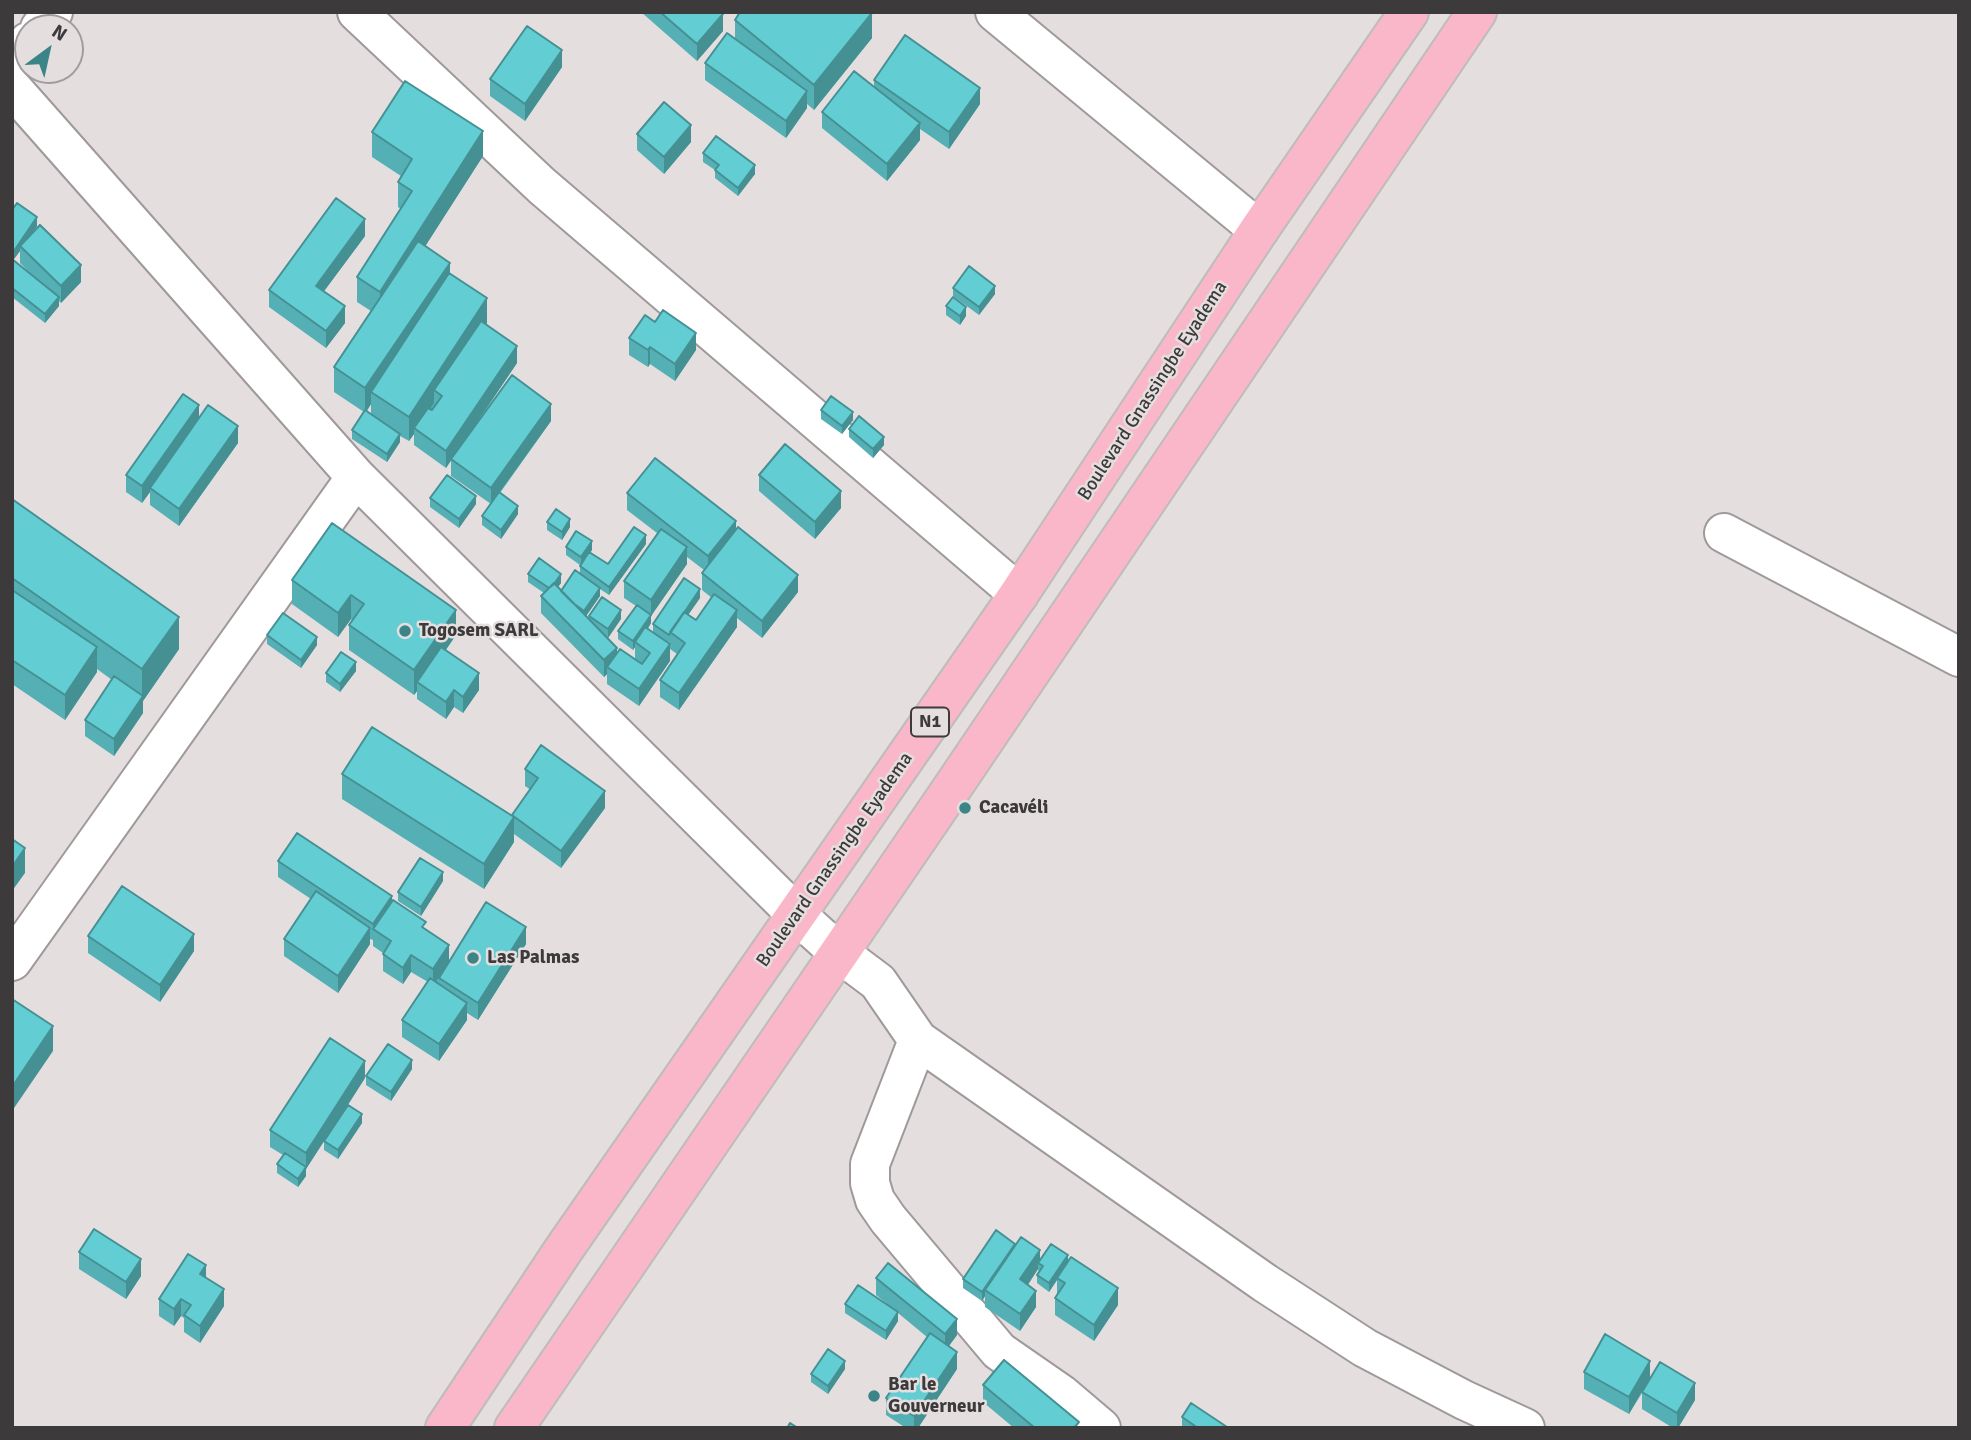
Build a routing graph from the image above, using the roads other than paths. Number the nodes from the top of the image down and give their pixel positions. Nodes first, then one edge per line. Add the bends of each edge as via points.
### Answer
1 (357, 12) edge
2 (995, 12) edge
3 (1409, 12) edge
4 (1477, 12) edge
5 (12, 88) edge
6 (1259, 230) junction
7 (356, 477) junction
8 (1724, 533) dead end
9 (1019, 594) junction
10 (1959, 657) edge
11 (797, 915) junction
12 (838, 952) junction
13 (12, 961) edge
14 (918, 1040) junction
15 (445, 1428) edge
16 (514, 1428) edge
17 (1101, 1428) edge
18 (1525, 1428) edge

1 - 9 street via 542,186
2 - 6 street
3 - 6 highway, Boulevard Gnassingbe Eyadema / N1
4 - 12 highway
5 - 7 street
6 - 9 highway, Boulevard Gnassingbe Eyadema / N1
7 - 11 street
7 - 13 street
8 - 10 street
9 - 11 highway, Boulevard Gnassingbe Eyadema / N1
11 - 12 street
11 - 15 highway, Boulevard Gnassingbe Eyadema / N1
12 - 14 street via 877,982
12 - 16 highway
14 - 17 street via 870,1164 875,1200 999,1351
14 - 18 street via 1365,1348

